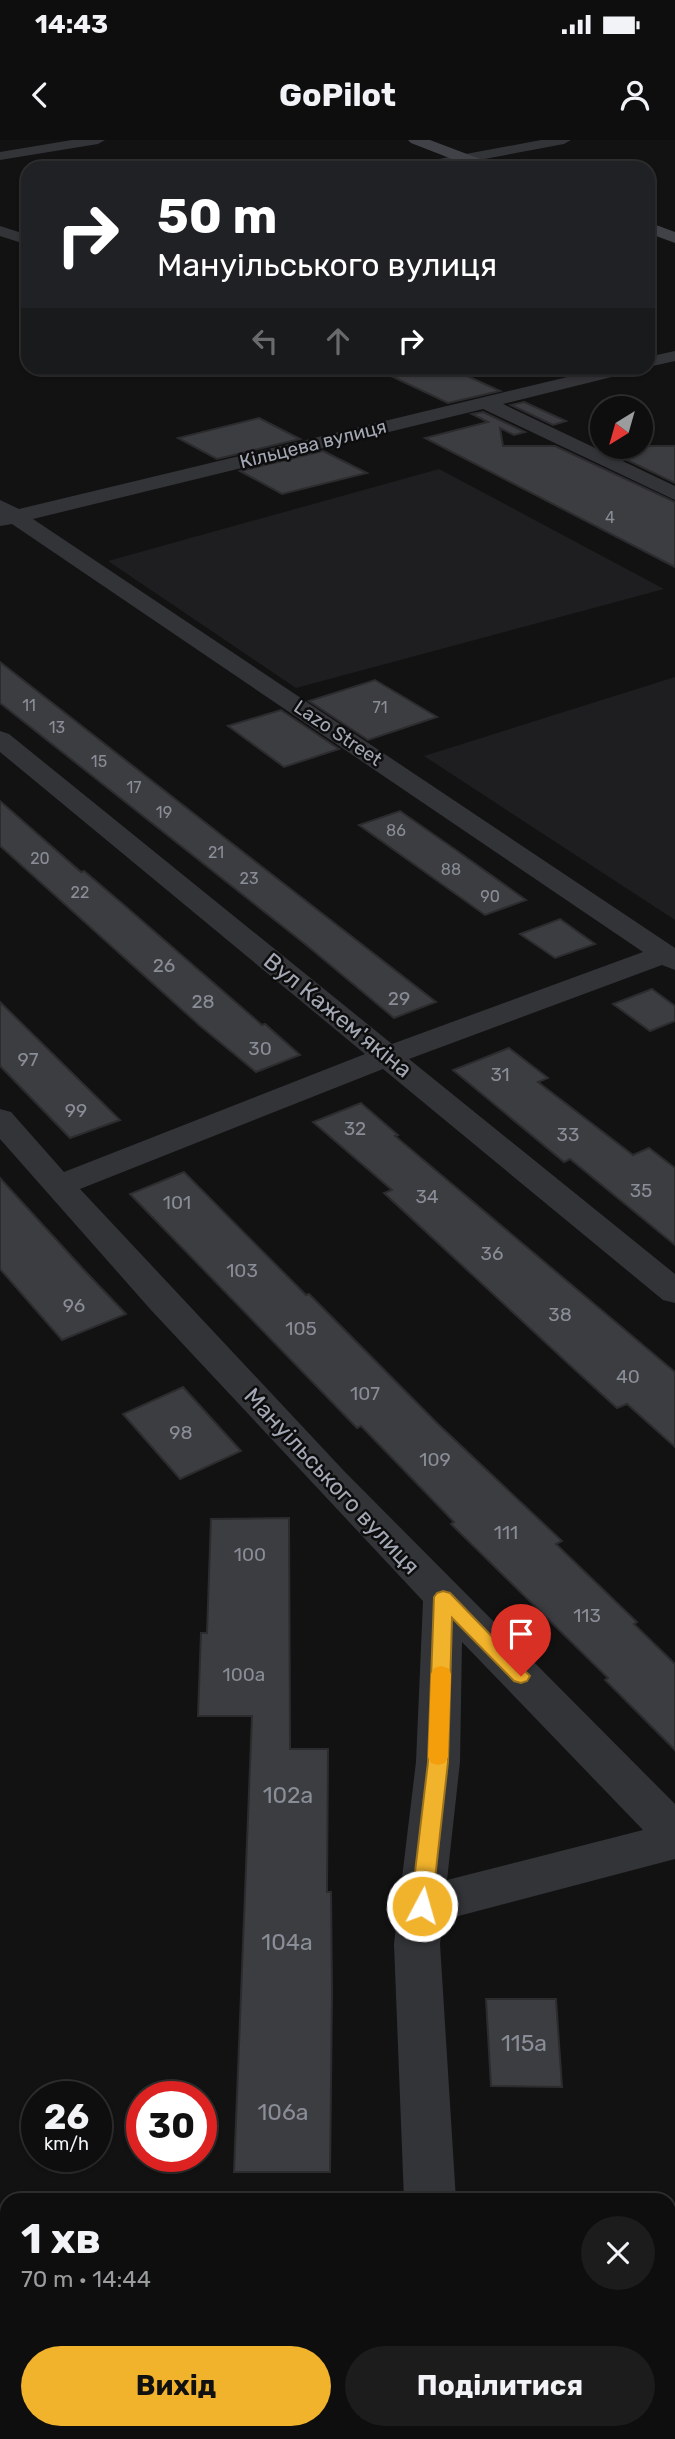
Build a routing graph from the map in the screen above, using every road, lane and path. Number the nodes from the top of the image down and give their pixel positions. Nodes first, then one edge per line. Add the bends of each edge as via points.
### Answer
1 (99, 140) edge
2 (416, 140) edge
3 (564, 140) edge
4 (0, 156) edge
5 (464, 158) junction
6 (448, 161) edge
7 (472, 161) edge
8 (655, 230) edge
9 (0, 231) edge
10 (21, 238) edge
11 (675, 238) edge
12 (21, 242) edge
13 (0, 246) edge
14 (675, 356) edge
15 (655, 360) edge
16 (597, 375) edge
17 (484, 402) junction
18 (675, 494) edge
19 (5, 514) edge
20 (0, 739) edge
21 (670, 957) edge
22 (388, 1056) junction
23 (0, 1119) edge
24 (58, 1186) junction
25 (675, 1292) edge
26 (443, 1597) junction
27 (675, 1833) edge
28 (675, 1840) edge
29 (422, 1906) junction
30 (430, 2193) edge

1 - 4 street
2 - 5 street
3 - 5 street
5 - 6 street
5 - 7 street
8 - 11 street
9 - 10 street
12 - 13 street
14 - 15 street
16 - 17 street, Кільцева вулиця
17 - 18 street
17 - 19 street, Кільцева вулиця
19 - 21 street, Lazo Street
20 - 22 street, Вул Кажем'якіна
21 - 22 street
22 - 24 street
22 - 25 street, Вул Кажем'якіна
23 - 24 street, Мануільського вулиця
24 - 26 street, Мануільського вулиця
26 - 27 street, Мануільського вулиця
26 - 29 street via 438,1762
28 - 29 street
29 - 30 street via 417,1944

